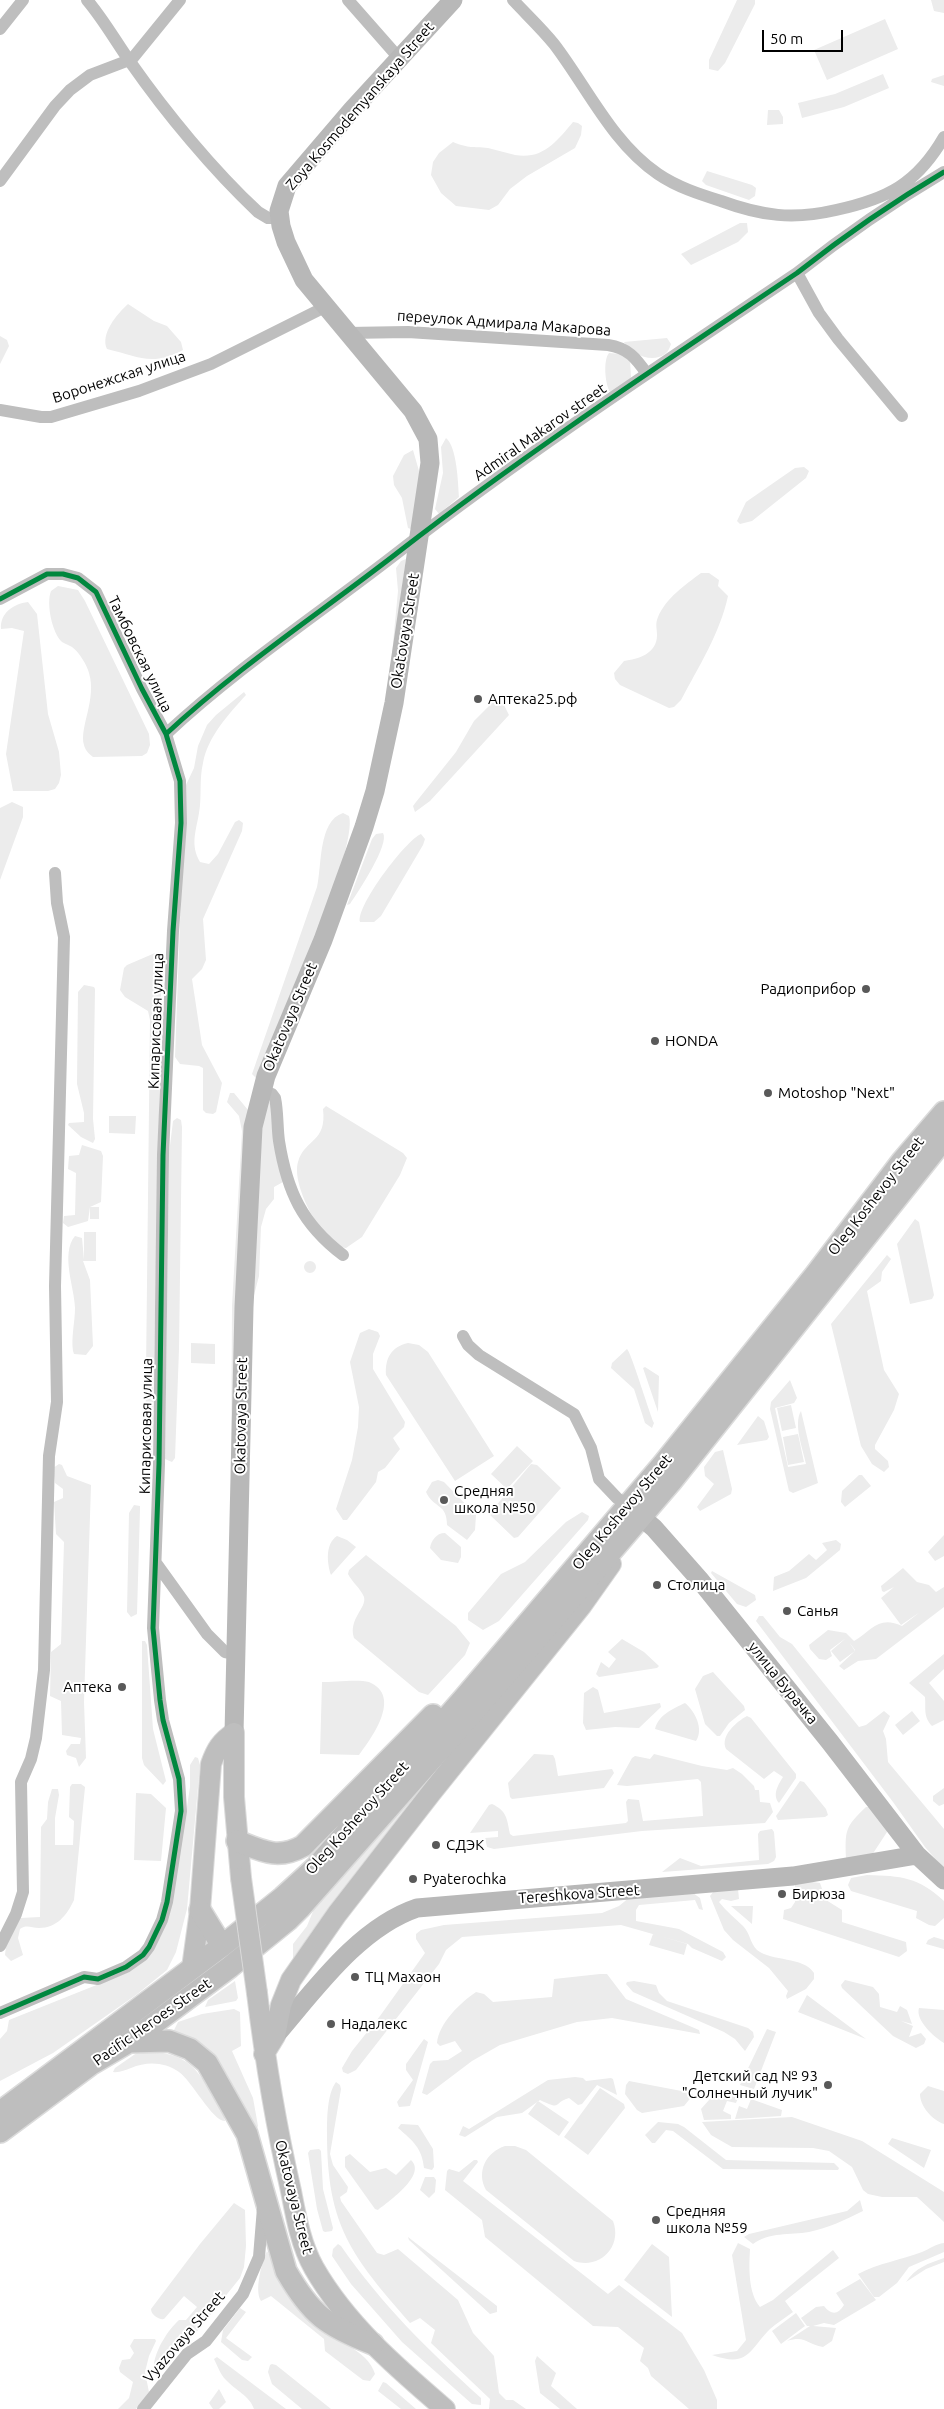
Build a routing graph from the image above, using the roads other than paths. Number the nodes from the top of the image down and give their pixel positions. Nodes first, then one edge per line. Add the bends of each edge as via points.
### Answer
1 (23, 0) edge
2 (87, 0) edge
3 (180, 0) edge
4 (348, 0) edge
5 (453, 0) edge
6 (513, 0) edge
7 (0, 29) edge
8 (399, 58) junction
9 (129, 61) junction
10 (944, 137) edge
11 (944, 172) edge
12 (0, 181) edge
13 (901, 192) junction
14 (279, 218) junction
15 (797, 273) junction
16 (325, 307) junction
17 (347, 333) junction
18 (647, 374) junction
19 (0, 410) edge
20 (902, 416) dead end
21 (420, 535) junction
22 (0, 599) edge
23 (166, 734) junction
24 (55, 873) dead end
25 (262, 1090) junction
26 (944, 1112) edge
27 (944, 1139) edge
28 (343, 1255) dead end
29 (463, 1336) dead end
30 (635, 1511) junction
31 (622, 1539) junction
32 (156, 1563) junction
33 (235, 1654) junction
34 (464, 1698) junction
35 (234, 1733) junction
36 (234, 1797) junction
37 (206, 1810) junction
38 (237, 1841) junction
39 (917, 1854) junction
40 (944, 1880) edge
41 (291, 1902) junction
42 (200, 1910) junction
43 (0, 1946) edge
44 (222, 1946) junction
45 (192, 1968) junction
46 (0, 2013) edge
47 (274, 2036) junction
48 (129, 2042) junction
49 (264, 2054) junction
50 (10, 2098) edge
51 (0, 2112) edge
52 (0, 2132) edge
53 (264, 2199) junction
54 (373, 2344) junction
55 (143, 2409) edge
56 (445, 2409) edge

1 - 7 street
2 - 9 street via 111,30
3 - 9 street
4 - 8 street
5 - 8 main road, Zoya Kosmodemyanskaya Street
6 - 13 street via 554,44 626,144 657,173 688,190 766,215 794,217 874,202
8 - 14 main road, Zoya Kosmodemyanskaya Street via 287,186
9 - 12 street via 90,75 70,90
9 - 14 street via 206,156 253,207 268,218
10 - 13 street
11 - 13 street, Admiral Makarov street
13 - 15 street, Admiral Makarov street
14 - 16 main road, Okatovaya Street via 304,280
15 - 18 street, Admiral Makarov street
15 - 20 street via 838,339
16 - 17 main road, Okatovaya Street
16 - 19 street, Воронежская улица via 226,357 139,391 41,418
17 - 18 street, переулок Адмирала Макарова via 408,332 608,345 630,353
17 - 21 main road, Okatovaya Street via 406,401 428,439 430,463
18 - 21 street, Admiral Makarov street via 483,486
21 - 23 street, Admiral Makarov street via 218,688
21 - 25 main road, Okatovaya Street via 394,703 375,791 323,940
22 - 23 street, Тамбовская улица via 47,574 78,578 96,592
23 - 32 street, Кипарисовая улица via 179,775 181,823 172,931 163,1155
24 - 43 street via 64,937 55,1286 58,1395 49,1456 44,1670 36,1738 21,1782 23,1892
25 - 28 street via 275,1098 280,1142 302,1214 326,1242
25 - 33 main road, Okatovaya Street via 253,1127 245,1278
26 - 30 highway, Oleg Koshevoy Street via 741,1368
27 - 30 highway, Oleg Koshevoy Street via 696,1452
29 - 30 street via 479,1355 574,1414 592,1448 599,1479
30 - 31 highway, Oleg Koshevoy Street
30 - 34 highway, Oleg Koshevoy Street
30 - 39 main road, улица Бурачка via 662,1537 736,1624
31 - 41 highway, Oleg Koshevoy Street via 478,1707
31 - 47 main road via 616,1556 582,1605 430,1793 296,1972 280,2005
32 - 33 street via 207,1634 225,1652
32 - 46 street, Кипарисовая улица via 153,1628 158,1684 181,1798 171,1883 162,1920 149,1947 129,1965 98,1979 84,1977
33 - 35 main road, Okatovaya Street
34 - 38 highway via 450,1701 441,1708 303,1846 290,1853 276,1854
34 - 41 highway, Oleg Koshevoy Street
35 - 36 main road, Okatovaya Street
35 - 37 main road via 216,1749 211,1764
36 - 37 main road via 228,1792 217,1791
36 - 38 main road, Okatovaya Street
37 - 42 main road
38 - 49 main road, Okatovaya Street, bridge
39 - 40 main road
39 - 47 main road, Tereshkova Street via 805,1875 430,1906 404,1912 355,1945
41 - 44 highway, Pacific Heroes Street
41 - 48 highway, Pacific Heroes Street via 288,1920
42 - 44 highway
42 - 45 main road
44 - 45 highway, Pacific Heroes Street
45 - 50 highway, Pacific Heroes Street
47 - 49 main road, Tereshkova Street
48 - 52 highway, Pacific Heroes Street via 90,2065
48 - 53 highway via 169,2041 190,2049 207,2063 247,2134
49 - 54 main road, Okatovaya Street via 285,2168 306,2253 334,2299
50 - 51 highway, Pacific Heroes Street
53 - 54 highway via 286,2271 303,2298 324,2321
53 - 55 street, Vyazovaya Street via 259,2256 243,2294 206,2341 187,2354
54 - 56 main road, Okatovaya Street

